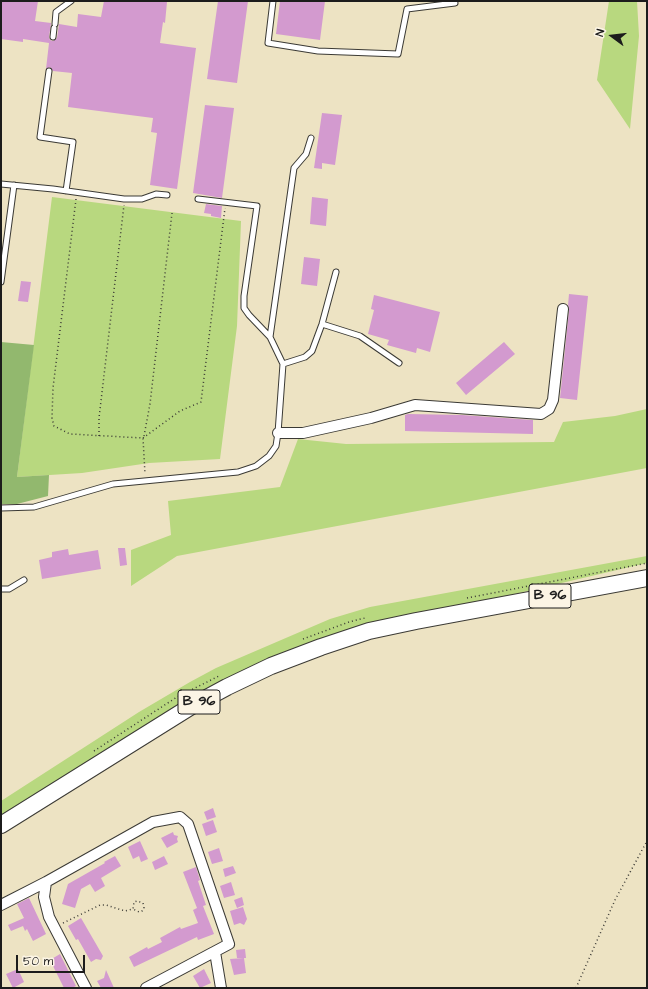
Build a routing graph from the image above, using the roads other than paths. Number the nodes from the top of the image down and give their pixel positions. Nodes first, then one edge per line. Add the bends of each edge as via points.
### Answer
1 (71, 1) edge
2 (273, 1) edge
3 (455, 3) dead end
4 (53, 37) dead end
5 (49, 71) dead end
6 (311, 138) dead end
7 (1, 184) edge
8 (14, 185) junction
9 (66, 191) junction
10 (166, 195) dead end
11 (198, 199) dead end
12 (336, 272) dead end
13 (1, 282) edge
14 (563, 309) dead end
15 (322, 324) junction
16 (270, 337) junction
17 (400, 363) dead end
18 (282, 364) junction
19 (278, 433) junction
20 (1, 508) edge
21 (647, 578) edge
22 (24, 580) dead end
23 (1, 589) edge
24 (1, 826) edge
25 (46, 882) junction
26 (1, 905) edge
27 (215, 952) junction
28 (86, 988) edge
29 (146, 988) edge
30 (221, 988) edge

1 - 4 lane via 56,12
2 - 3 lane via 268,44 318,51 398,54 407,9
5 - 9 lane via 40,137 73,142
6 - 16 lane via 306,154 294,168
7 - 8 lane
8 - 9 lane
8 - 13 lane
9 - 10 lane via 142,199 156,194
11 - 16 lane via 256,206 244,308
12 - 15 lane
14 - 19 street via 553,400 549,409 541,414 415,405 303,433
15 - 17 lane via 360,336
15 - 18 lane via 312,350 305,357
16 - 18 lane
18 - 19 lane
19 - 20 lane via 276,446 269,456 256,466 238,472 113,484 34,507
21 - 24 main road, B 96 via 369,631 271,666 190,707
22 - 23 lane via 9,589
25 - 26 street
25 - 27 street via 153,822 180,818 188,824 230,944
25 - 28 street via 44,897 49,917
27 - 29 street
27 - 30 street

